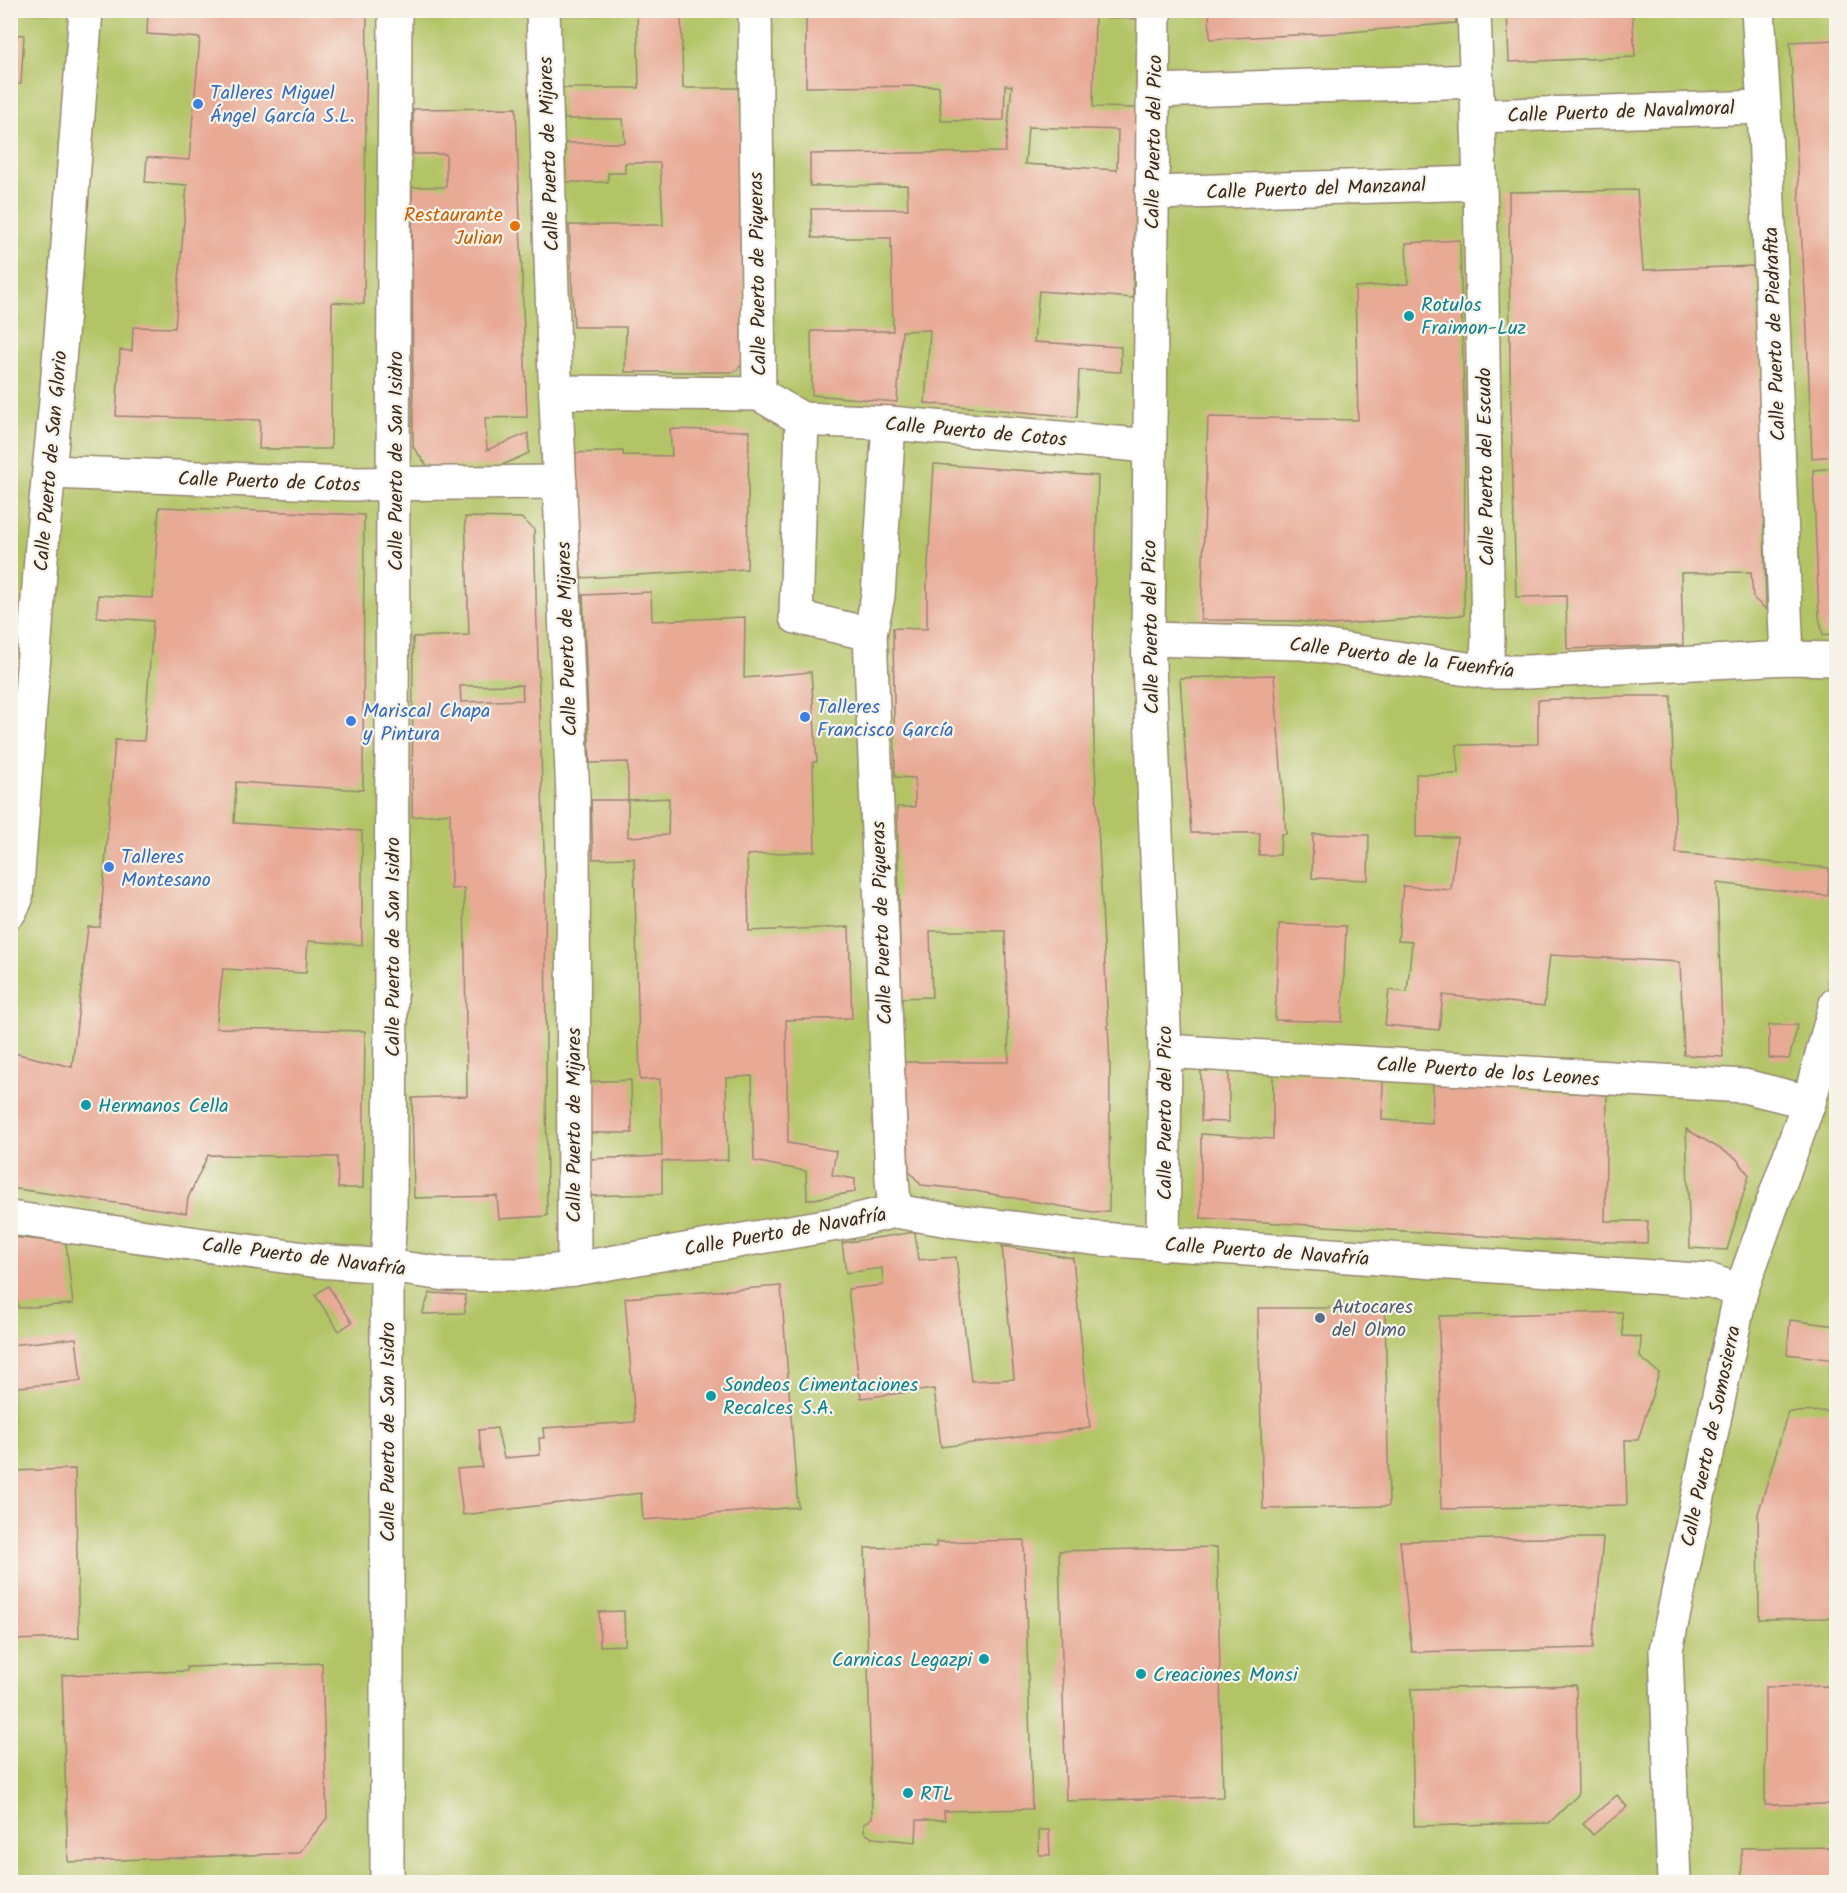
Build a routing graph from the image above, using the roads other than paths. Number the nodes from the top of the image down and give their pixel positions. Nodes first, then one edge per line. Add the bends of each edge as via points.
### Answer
1 (86, 10) edge
2 (396, 10) edge
3 (543, 10) edge
4 (755, 10) edge
5 (1154, 10) edge
6 (1474, 10) edge
7 (1758, 10) edge
8 (1477, 81) junction
9 (1153, 91) junction
10 (1764, 107) junction
11 (1479, 116) junction
12 (1480, 183) junction
13 (1152, 194) junction
14 (556, 392) junction
15 (759, 394) junction
16 (802, 419) junction
17 (889, 423) junction
18 (1150, 447) junction
19 (50, 472) junction
20 (560, 482) junction
21 (394, 484) junction
22 (870, 634) junction
23 (1148, 639) junction
24 (1787, 658) junction
25 (1836, 659) edge
26 (1486, 672) junction
27 (10, 911) edge
28 (1836, 1004) edge
29 (1165, 1051) junction
30 (1809, 1102) junction
31 (895, 1211) junction
32 (10, 1218) edge
33 (1163, 1244) junction
34 (387, 1266) junction
35 (574, 1269) junction
36 (1741, 1291) junction
37 (387, 1882) edge
38 (1657, 1882) edge
39 (1674, 1882) edge

1 - 19 street, Calle Puerto de San Glorio
2 - 21 street, Calle Puerto de San Isidro
3 - 14 street, Calle Puerto de Mijares
4 - 15 street, Calle Puerto de Piqueras
5 - 9 street, Calle Puerto del Pico
6 - 8 street, Calle Puerto del Escudo
7 - 10 street, Calle Puerto de Piedrafita
8 - 9 street
8 - 11 street, Calle Puerto del Escudo
9 - 13 street, Calle Puerto del Pico
10 - 11 street, Calle Puerto de Navalmoral
10 - 24 street, Calle Puerto de Piedrafita
11 - 12 street, Calle Puerto del Escudo
12 - 13 street, Calle Puerto del Manzanal
12 - 26 street, Calle Puerto del Escudo
13 - 18 street, Calle Puerto del Pico
14 - 15 street
14 - 20 street, Calle Puerto de Mijares
15 - 16 street, Calle Puerto de Piqueras
16 - 17 street, Calle Puerto de Cotos
16 - 22 street via 796,617
17 - 18 street, Calle Puerto de Cotos
17 - 22 street, Calle Puerto de Piqueras via 878,596
18 - 23 street, Calle Puerto del Pico
19 - 21 street, Calle Puerto de Cotos
19 - 27 street, Calle Puerto de San Glorio via 16,899
20 - 21 street, Calle Puerto de Cotos
20 - 35 street, Calle Puerto de Mijares via 573,798
21 - 34 street, Calle Puerto de San Isidro
22 - 31 street, Calle Puerto de Piqueras
23 - 26 street, Calle Puerto de la Fuenfría via 1302,643
23 - 29 street, Calle Puerto del Pico
24 - 25 street, Calle Puerto de la Fuenfría
24 - 26 street, Calle Puerto de la Fuenfría
28 - 30 street, Calle Puerto de Somosierra
29 - 30 street, Calle Puerto de los Leones via 1744,1086
29 - 33 street, Calle Puerto del Pico
30 - 36 street, Calle Puerto de Somosierra
31 - 33 street, Calle Puerto de Navafría via 1089,1238
31 - 35 street, Calle Puerto de Navafría
32 - 34 street, Calle Puerto de Navafría via 319,1261
33 - 36 street, Calle Puerto de Navafría via 1711,1281
34 - 35 street, Calle Puerto de Navafría via 445,1274 519,1275
34 - 37 street, Calle Puerto de San Isidro
36 - 39 street, Calle Puerto de Somosierra via 1666,1650
38 - 39 street

